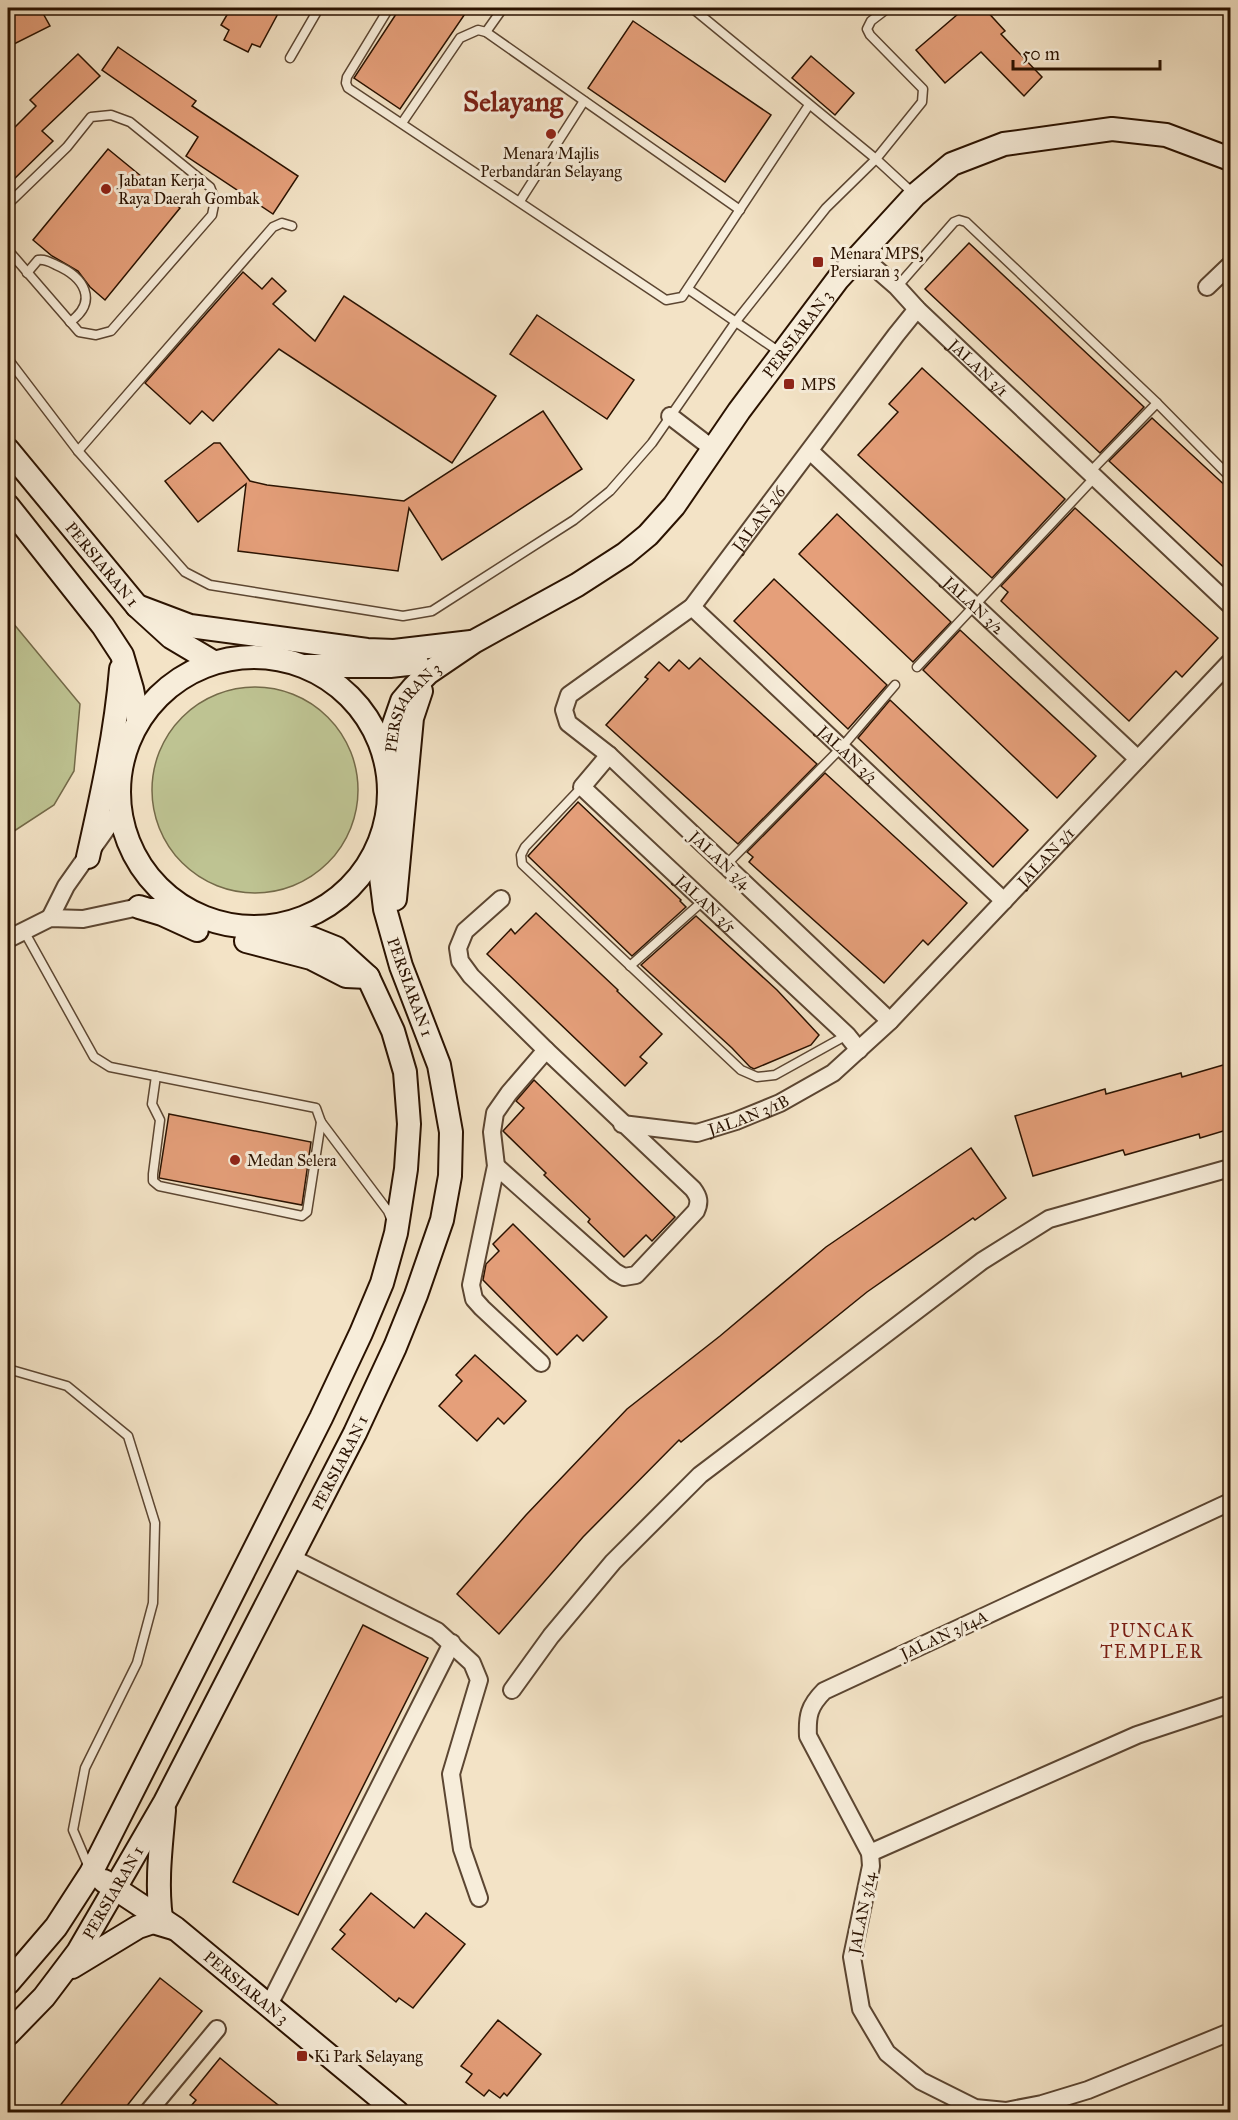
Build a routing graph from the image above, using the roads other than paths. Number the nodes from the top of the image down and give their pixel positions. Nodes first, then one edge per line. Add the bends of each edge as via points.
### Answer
1 (319, 8) edge
2 (389, 8) edge
3 (503, 8) edge
4 (692, 8) edge
5 (888, 8) edge
6 (486, 32) junction
7 (290, 58) dead end
8 (584, 101) junction
9 (809, 105) junction
10 (402, 123) junction
11 (876, 159) junction
12 (1230, 159) edge
13 (915, 195) junction
14 (520, 201) junction
15 (8, 204) edge
16 (740, 210) junction
17 (292, 226) dead end
18 (8, 250) edge
19 (859, 254) junction
20 (1230, 265) edge
21 (27, 273) junction
22 (897, 287) junction
23 (1208, 287) dead end
24 (688, 289) junction
25 (917, 309) junction
26 (737, 320) junction
27 (70, 322) junction
28 (781, 352) junction
29 (8, 359) edge
30 (1156, 403) junction
31 (670, 416) junction
32 (713, 449) junction
33 (8, 450) edge
34 (78, 451) junction
35 (810, 451) junction
36 (1092, 474) junction
37 (1230, 477) edge
38 (8, 506) edge
39 (1230, 605) edge
40 (137, 606) junction
41 (975, 606) junction
42 (692, 608) junction
43 (476, 641) junction
44 (122, 655) junction
45 (451, 658) junction
46 (213, 662) junction
47 (1230, 662) edge
48 (303, 666) junction
49 (917, 667) dead end
50 (428, 673) junction
51 (895, 685) dead end
52 (568, 695) joint
53 (138, 720) junction
54 (841, 748) junction
55 (609, 755) junction
56 (1138, 759) junction
57 (388, 768) junction
58 (582, 787) junction
59 (119, 811) junction
60 (384, 831) junction
61 (88, 856) junction
62 (725, 866) junction
63 (501, 899) dead end
64 (703, 901) junction
65 (1004, 901) junction
66 (139, 906) junction
67 (182, 907) junction
68 (50, 918) junction
69 (250, 927) junction
70 (24, 931) junction
71 (8, 939) edge
72 (394, 944) junction
73 (630, 966) junction
74 (368, 977) junction
75 (890, 1021) junction
76 (847, 1035) junction
77 (546, 1050) junction
78 (859, 1050) junction
79 (156, 1076) junction
80 (320, 1118) junction
81 (622, 1124) junction
82 (496, 1166) junction
83 (1230, 1168) edge
84 (396, 1233) junction
85 (541, 1363) dead end
86 (8, 1369) edge
87 (1230, 1502) edge
88 (292, 1558) junction
89 (452, 1643) junction
90 (512, 1690) dead end
91 (1230, 1704) edge
92 (165, 1802) junction
93 (870, 1853) junction
94 (91, 1873) junction
95 (117, 1888) junction
96 (479, 1898) dead end
97 (168, 1923) junction
98 (63, 1972) junction
99 (8, 1983) edge
100 (268, 2005) junction
101 (218, 2028) dead end
102 (1230, 2032) edge
103 (8, 2034) edge
104 (148, 2112) edge
105 (397, 2112) edge

1 - 7 lane
2 - 10 lane via 346,83
3 - 6 lane
4 - 9 lane
5 - 11 lane via 867,28 924,94 922,102
6 - 8 lane
6 - 10 lane via 478,30 460,38
8 - 14 lane
8 - 16 lane
9 - 11 lane
9 - 16 lane
10 - 14 lane
11 - 13 lane
11 - 26 lane via 826,208
12 - 13 main road, PERSIARAN 3 via 1166,135 1112,129 1004,144 955,162
13 - 19 main road, PERSIARAN 3
14 - 24 lane via 666,300 682,297
15 - 27 lane via 67,147 91,117 111,115 130,122 210,187 215,200 212,215 111,331 96,335 79,332
16 - 24 lane
17 - 34 lane via 282,223 273,227
18 - 21 lane
19 - 22 street, JALAN 3/1
19 - 28 main road, PERSIARAN 3
20 - 23 street
21 - 27 lane
21 - 27 lane via 38,260 44,259 67,269 85,287 85,305
22 - 25 street, JALAN 3/1
22 - 30 lane via 954,222 966,222
24 - 26 lane
25 - 35 street, JALAN 3/6
25 - 36 street, JALAN 3/1
26 - 28 lane
26 - 31 lane
28 - 32 main road, PERSIARAN 3
29 - 34 lane
30 - 36 lane
30 - 37 lane
31 - 32 street
31 - 34 lane via 617,484 574,520 432,611 403,616 210,585 185,572
32 - 43 main road, PERSIARAN 3 via 674,506 625,554
33 - 40 main road, PERSIARAN 1
35 - 41 street, JALAN 3/2
35 - 42 street, JALAN 3/6
36 - 39 street, JALAN 3/1
36 - 41 lane
38 - 44 main road
40 - 43 main road via 190,626 367,650 394,651
40 - 46 main road, PERSIARAN 1 via 171,637
41 - 49 lane
41 - 56 street, JALAN 3/2
42 - 52 street, JALAN 3/6
42 - 54 street, JALAN 3/3
43 - 45 main road, PERSIARAN 3
44 - 53 main road
44 - 61 main road via 119,696
45 - 48 main road, PERSIARAN 3 via 390,666
45 - 50 main road, PERSIARAN 3
46 - 48 main road via 243,656
46 - 53 main road via 165,688
47 - 56 street, JALAN 3/1
48 - 57 main road via 333,682 358,705 377,735
50 - 57 main road, PERSIARAN 3 via 402,701 394,724
50 - 72 main road via 412,718 395,892
51 - 54 lane
52 - 55 street, JALAN 3/4 via 564,710 568,723
53 - 59 main road via 124,748 118,779
54 - 62 lane
54 - 65 street, JALAN 3/3
55 - 58 street
55 - 62 street, JALAN 3/4
56 - 65 street, JALAN 3/1
57 - 60 main road via 390,800
58 - 64 street, JALAN 3/5
58 - 73 lane via 525,847 522,864
59 - 61 street
59 - 67 main road via 135,857 152,881
60 - 69 main road via 370,863 348,891 319,912 286,924
60 - 72 main road, PERSIARAN 1 via 381,877
61 - 68 street via 66,886
62 - 75 street, JALAN 3/4
63 - 77 street via 465,931 458,948 460,961
64 - 73 lane
64 - 76 street, JALAN 3/5
65 - 75 street, JALAN 3/1
66 - 67 street
66 - 68 street via 83,919
66 - 74 main road via 203,933 311,958 346,976
67 - 69 main road via 226,925
68 - 70 street
69 - 74 main road, PERSIARAN 1 via 311,938 336,948
70 - 71 street
70 - 79 lane via 94,1057 110,1067
72 - 88 main road, PERSIARAN 1 via 439,1065 451,1132 450,1176 441,1220 395,1347
73 - 76 lane via 741,1070 757,1077 775,1075
74 - 84 main road, PERSIARAN 1 via 393,1031 405,1072 406,1169
75 - 78 street, JALAN 3/1
76 - 78 street, JALAN 3/5
77 - 81 street
77 - 82 street via 495,1113 492,1132
78 - 81 street, JALAN 3/1B via 833,1073 780,1103 698,1133
79 - 80 lane via 316,1108
79 - 80 lane via 152,1104 160,1120 153,1181 159,1186 302,1216 307,1212
80 - 84 lane via 388,1211
81 - 82 street via 693,1189 699,1203 696,1211 631,1277 615,1272
82 - 85 street via 471,1285 474,1299
83 - 90 street via 1049,1219 982,1261 700,1475 613,1562
84 - 94 main road, PERSIARAN 1 via 382,1283 321,1418
86 - 94 lane via 67,1386 128,1436 155,1523 153,1603 137,1664 85,1768 73,1830
87 - 93 street, JALAN 3/14A via 824,1691 814,1701 807,1720 808,1736
88 - 89 street via 437,1631
88 - 92 main road, PERSIARAN 1
89 - 96 street via 472,1662 479,1680 451,1774 462,1849
89 - 100 street
91 - 93 street, JALAN 3/14 via 1137,1735
92 - 95 main road, PERSIARAN 1
92 - 97 main road via 159,1901
93 - 102 street, JALAN 3/14 via 871,1866 852,1957 861,2008 887,2054 921,2081 975,2108 1006,2111 1042,2104 1088,2090
94 - 95 main road, PERSIARAN 3
94 - 99 main road, PERSIARAN 1 via 56,1927
95 - 97 main road, PERSIARAN 3
95 - 98 main road, PERSIARAN 1
97 - 98 main road via 138,1927
97 - 100 main road, PERSIARAN 3
98 - 103 main road, PERSIARAN 1
100 - 105 main road, PERSIARAN 3
101 - 104 street

